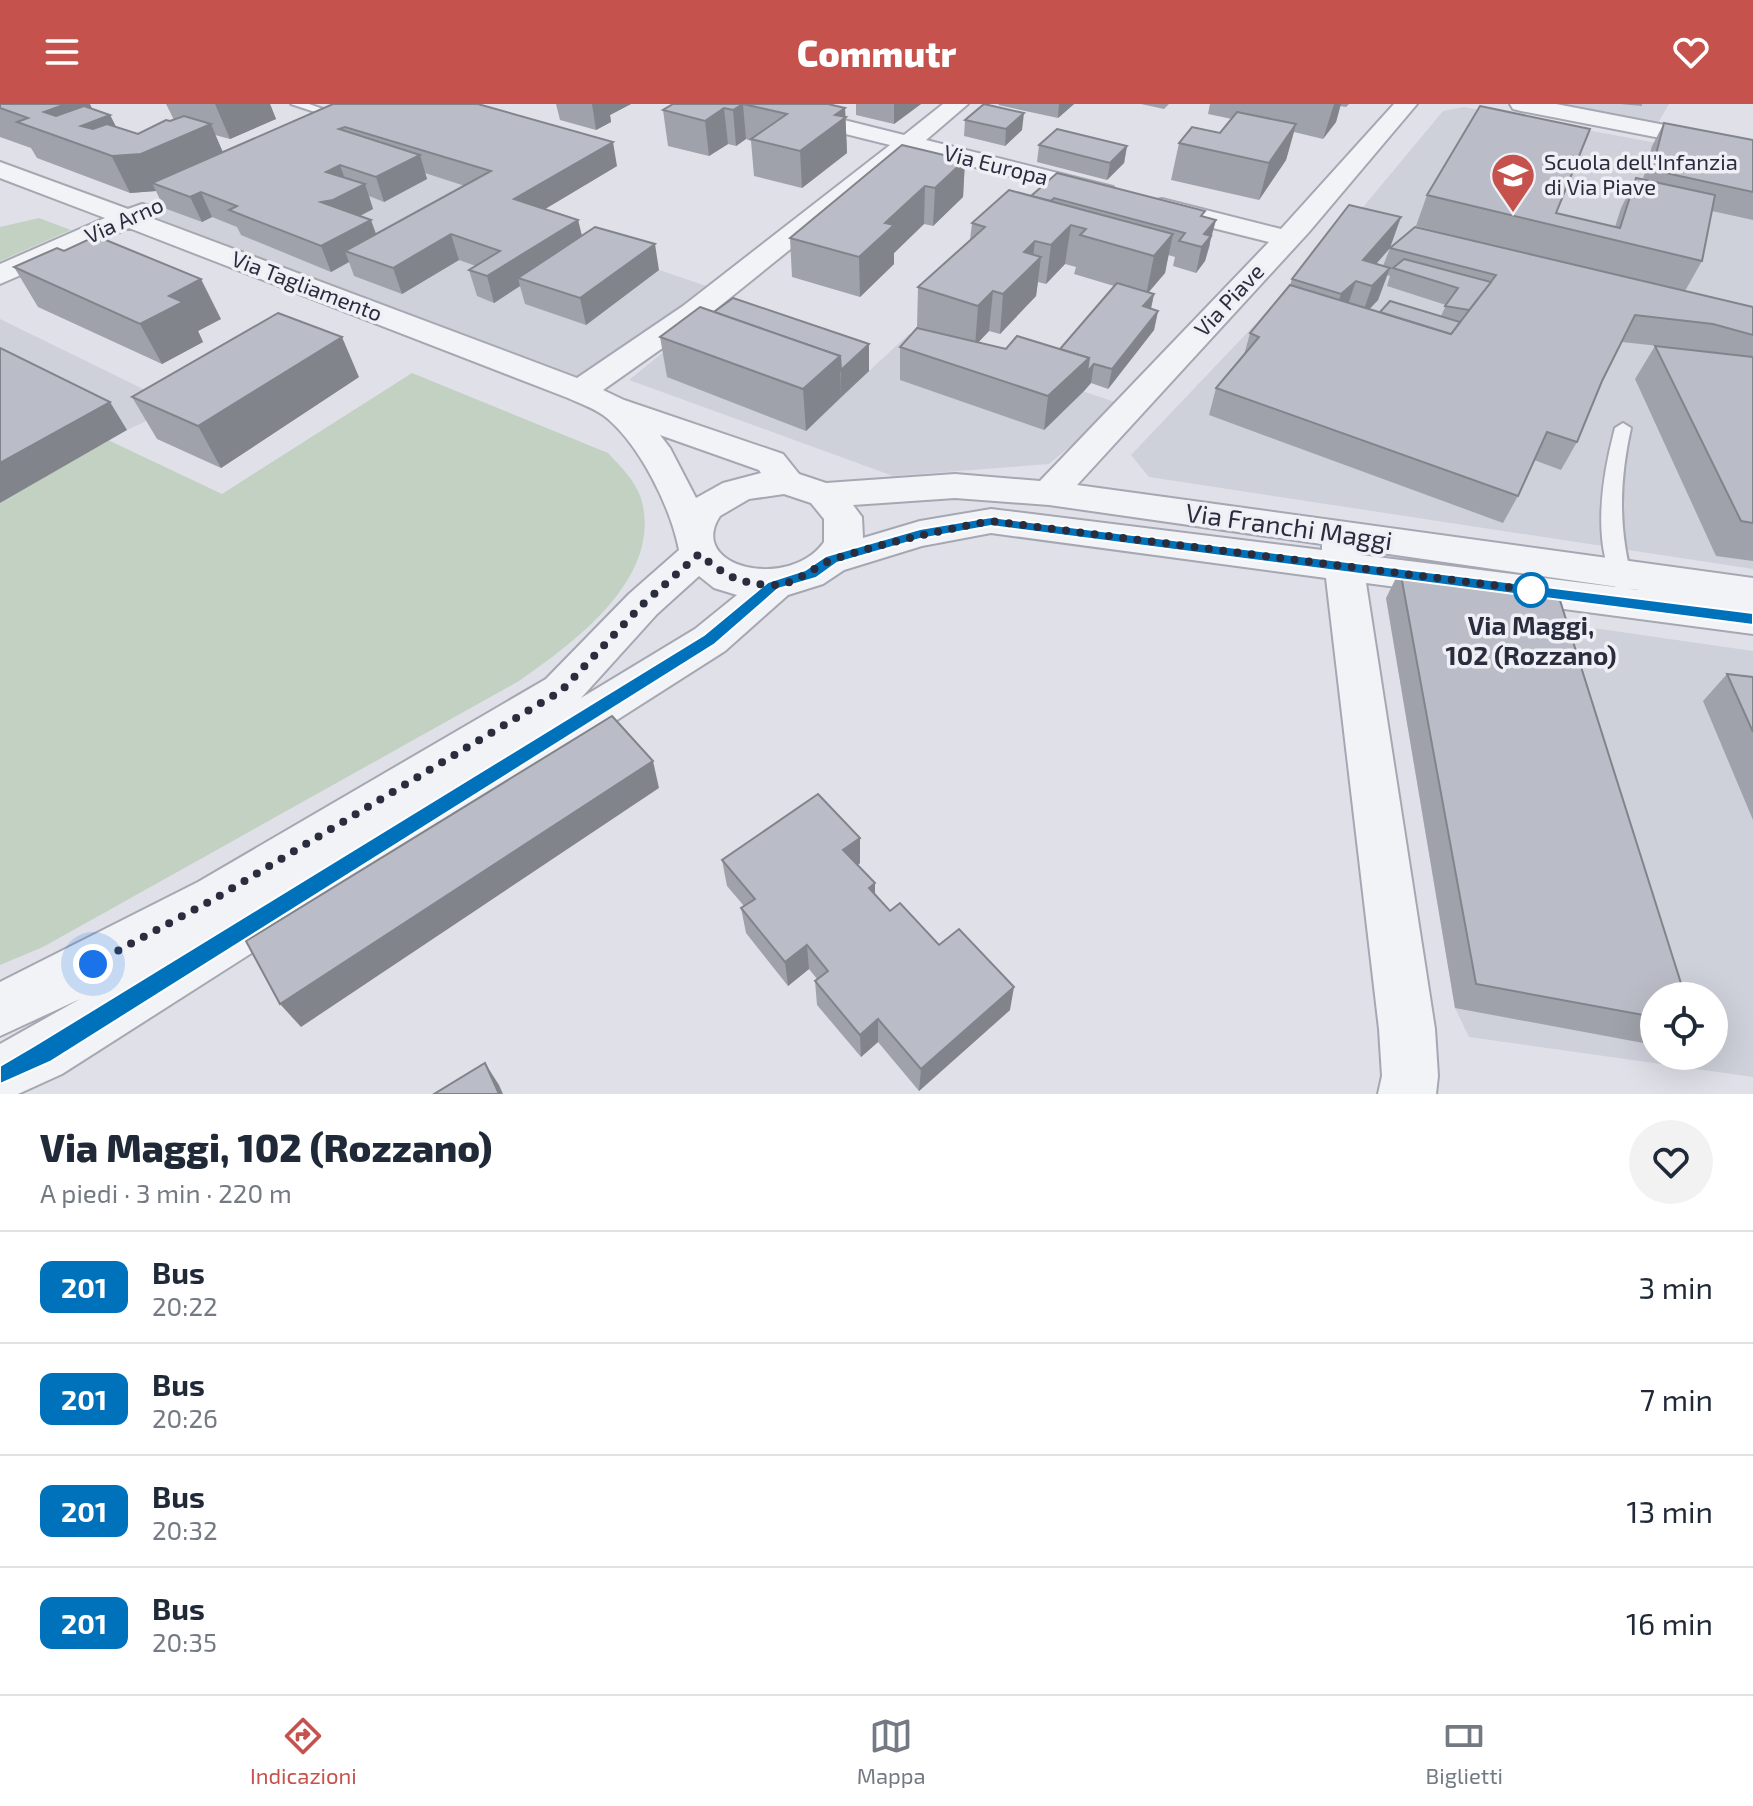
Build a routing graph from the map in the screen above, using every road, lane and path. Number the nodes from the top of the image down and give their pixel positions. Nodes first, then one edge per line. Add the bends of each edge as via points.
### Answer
1 (297, 104) edge
2 (753, 104) edge
3 (957, 104) edge
4 (1406, 104) edge
5 (1521, 104) edge
6 (357, 114) joint
7 (317, 132) edge
8 (905, 143) junction
9 (1753, 149) edge
10 (0, 169) edge
11 (159, 204) edge
12 (130, 217) junction
13 (1286, 238) junction
14 (0, 275) edge
15 (580, 391) junction
16 (612, 407) junction
17 (1623, 428) dead end
18 (786, 482) junction
19 (1049, 493) junction
20 (824, 495) junction
21 (697, 542) junction
22 (1342, 550) junction
23 (831, 560) junction
24 (773, 586) junction
25 (1624, 587) junction
26 (1753, 592) edge
27 (1753, 619) edge
28 (0, 1009) edge
29 (0, 1073) edge
30 (1407, 1094) edge

1 - 6 lane
2 - 8 street, Via Europa
3 - 8 street
4 - 13 street, Via Piave
5 - 9 street
6 - 7 street
8 - 13 street, Via Europa
8 - 15 street via 694,312
10 - 12 street, Via Tagliamento
11 - 12 street, Via Arno
12 - 14 street, Via Arno
12 - 15 street, Via Tagliamento
13 - 19 street, Via Piave
15 - 16 street, Via Tagliamento
16 - 18 street, Via Tagliamento via 771,462
16 - 21 street, Via Tagliamento via 653,448
17 - 25 lane via 1610,514
18 - 20 street
18 - 21 street via 757,483 708,506
19 - 20 street, Via Franchi Maggi via 955,486
19 - 22 street, Via Franchi Maggi
20 - 23 street via 843,517 843,541
21 - 24 street via 729,578
21 - 28 street via 561,691 216,898
22 - 23 street, Via Franchi Maggi via 991,521 920,534
22 - 25 street, Via Franchi Maggi
22 - 30 street via 1407,1029
23 - 24 street via 811,574
24 - 29 street via 710,640 42,1054
25 - 26 street, Via Franchi Maggi
25 - 27 street, Via Franchi Maggi

